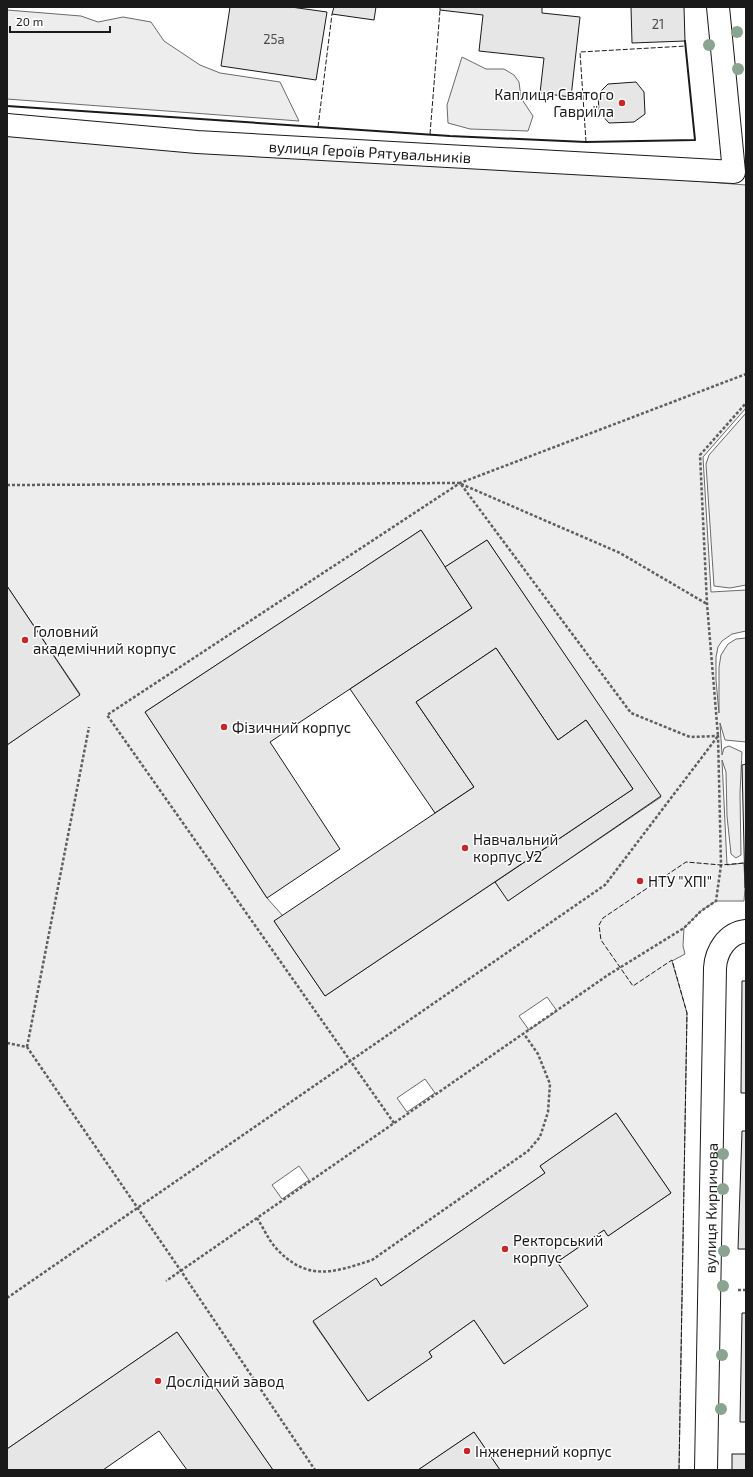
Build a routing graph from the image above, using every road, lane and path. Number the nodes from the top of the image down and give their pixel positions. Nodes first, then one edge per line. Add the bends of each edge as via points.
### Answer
1 (718, 7) edge
2 (7, 124) edge
3 (740, 173) edge
4 (746, 374) edge
5 (746, 403) edge
6 (460, 484) junction
7 (7, 485) edge
8 (707, 604) junction
9 (89, 727) dead end
10 (718, 736) junction
11 (746, 931) edge
12 (524, 1034) junction
13 (7, 1043) edge
14 (27, 1047) junction
15 (350, 1061) junction
16 (394, 1123) junction
17 (138, 1208) junction
18 (257, 1218) junction
19 (181, 1271) junction
20 (166, 1281) dead end
21 (7, 1298) edge
22 (315, 1470) edge
23 (706, 1470) edge

1 - 3 street
2 - 3 street, вулиця Героїв Рятувальників via 196,142
4 - 6 path
5 - 8 path via 700,455
6 - 7 path
6 - 8 path via 620,553
6 - 10 path via 631,713 690,737
6 - 15 path via 107,715
8 - 10 path
9 - 14 path
10 - 12 path via 721,865 716,901 701,911 684,928 608,975
10 - 15 path via 605,885
11 - 23 street, вулиця Кирпичова via 728,939 721,947 716,957 715,968
12 - 16 path
12 - 18 path via 538,1054 550,1084 548,1112 540,1137 528,1151 372,1260 347,1269 319,1273 296,1266 275,1247
13 - 14 path
14 - 17 path
15 - 16 path
15 - 17 path
16 - 18 path
17 - 19 path
17 - 21 path
18 - 19 path
19 - 20 path
19 - 22 path

